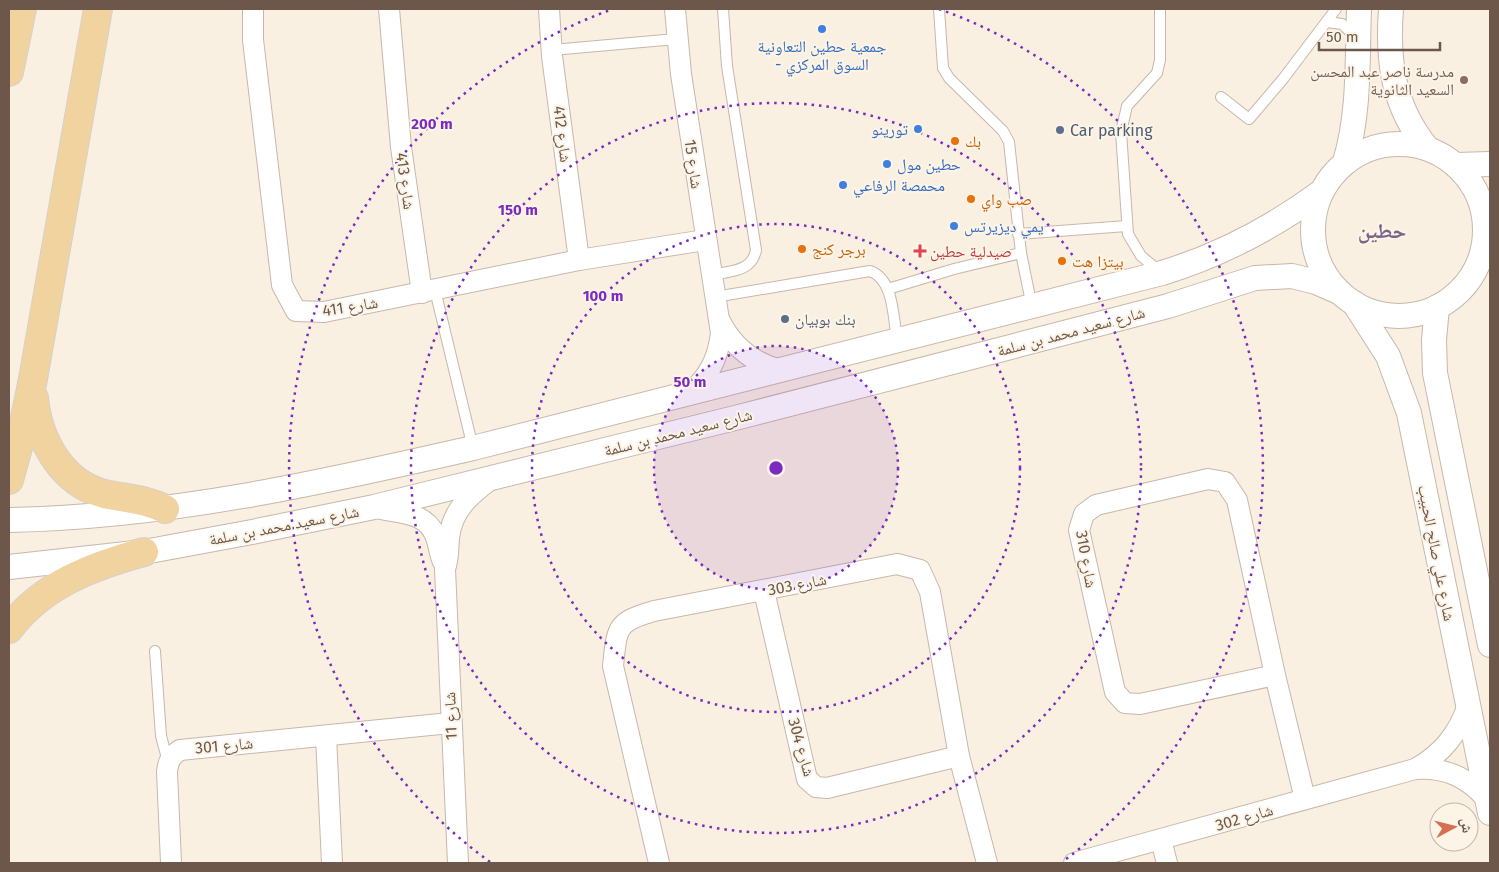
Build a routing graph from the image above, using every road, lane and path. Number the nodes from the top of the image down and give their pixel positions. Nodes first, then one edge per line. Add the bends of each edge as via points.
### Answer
1 (22, 9) edge
2 (98, 9) edge
3 (253, 9) edge
4 (390, 9) edge
5 (549, 9) edge
6 (675, 9) edge
7 (723, 9) edge
8 (939, 9) edge
9 (1160, 9) edge
10 (1336, 9) edge
11 (1359, 9) edge
12 (1368, 9) edge
13 (1391, 9) edge
14 (1327, 22) junction
15 (676, 39) junction
16 (1358, 41) junction
17 (552, 50) junction
18 (9, 72) edge
19 (1221, 97) dead end
20 (1427, 148) junction
21 (1346, 162) junction
22 (1490, 164) edge
23 (1456, 165) junction
24 (1321, 192) junction
25 (1127, 226) junction
26 (1018, 234) junction
27 (705, 240) junction
28 (1486, 251) edge
29 (1021, 253) junction
30 (579, 260) junction
31 (1162, 273) junction
32 (711, 275) junction
33 (888, 289) junction
34 (429, 291) junction
35 (715, 297) junction
36 (1346, 298) junction
37 (1168, 306) junction
38 (1437, 307) junction
39 (1032, 308) junction
40 (719, 319) junction
41 (897, 339) junction
42 (781, 370) junction
43 (33, 379) junction
44 (690, 393) junction
45 (474, 448) junction
46 (493, 478) junction
47 (9, 480) edge
48 (374, 506) junction
49 (165, 508) junction
50 (9, 520) edge
51 (144, 552) junction
52 (9, 567) edge
53 (445, 568) junction
54 (764, 591) junction
55 (9, 629) edge
56 (1490, 645) edge
57 (156, 651) dead end
58 (1275, 675) junction
59 (1468, 704) junction
60 (450, 723) junction
61 (326, 736) junction
62 (960, 756) junction
63 (168, 763) junction
64 (1414, 769) junction
65 (1305, 799) junction
66 (1489, 807) edge
67 (1161, 840) junction
68 (171, 863) edge
69 (332, 863) edge
70 (458, 863) edge
71 (659, 863) edge
72 (987, 863) edge
73 (1074, 863) edge
74 (1168, 863) edge

1 - 18 main road
2 - 43 main road
3 - 34 street, شارع 411 via 253,40 282,285 296,311 324,312
4 - 34 street, شارع 413 via 401,147
5 - 17 street, شارع 412
6 - 15 street, شارع 15
7 - 32 lane via 727,66 756,250 749,265
8 - 26 lane via 943,68 949,78 1003,131 1008,142
9 - 25 lane via 1157,73 1127,106 1121,132
10 - 14 lane
11 - 16 street
12 - 13 street via 1380,12
13 - 20 street via 1392,80 1403,111
14 - 16 lane via 1349,28
14 - 19 lane via 1248,119
15 - 17 lane
15 - 27 street, شارع 15
16 - 21 street via 1356,113
17 - 30 street, شارع 412
20 - 21 street via 1385,144
20 - 23 street
21 - 24 street
22 - 23 street
23 - 28 street via 1472,185 1482,208
24 - 31 street, شارع سعيد محمد بن سلمة via 1244,241
24 - 36 street via 1313,218 1314,245 1323,270
25 - 26 lane
25 - 31 lane via 1135,250
26 - 29 lane
27 - 30 street, شارع 411
27 - 32 street, شارع 15
28 - 38 street via 1463,287
29 - 33 lane
29 - 39 lane
30 - 34 street, شارع 411
31 - 37 street via 1170,287
31 - 39 street, شارع سعيد محمد بن سلمة
32 - 35 street, شارع 15
33 - 35 lane via 879,275 864,271
33 - 41 lane
34 - 45 lane
35 - 40 street, شارع 15
36 - 37 street, شارع سعيد محمد بن سلمة via 1304,278 1267,276
36 - 38 street via 1370,311 1394,316 1409,316
36 - 59 street, شارع علي صالح الحبيب via 1388,356 1409,413
37 - 46 street, شارع سعيد محمد بن سلمة
38 - 56 street, شارع علي صالح الحبيب via 1435,373
39 - 41 street, شارع سعيد محمد بن سلمة
40 - 42 street, شارع 15 via 739,349 758,363
40 - 44 street, شارع 15 via 720,347 716,361
41 - 42 street, شارع سعيد محمد بن سلمة
42 - 44 street, شارع سعيد محمد بن سلمة
43 - 47 main road
43 - 49 main road via 38,424 51,452 65,471 93,490 140,498
44 - 45 street, شارع سعيد محمد بن سلمة
45 - 49 street, شارع سعيد محمد بن سلمة via 306,485
46 - 48 street, شارع سعيد محمد بن سلمة
46 - 53 street, شارع 11 via 470,496 456,513
48 - 51 street, شارع سعيد محمد بن سلمة
48 - 53 street, شارع 11 via 425,521 436,536
49 - 50 street, شارع سعيد محمد بن سلمة
51 - 52 street, شارع سعيد محمد بن سلمة
51 - 55 main road via 84,571 56,586 30,604
53 - 60 street, شارع 11
54 - 62 street, شارع 303 via 897,564 920,570 930,592
54 - 62 street, شارع 304 via 807,779 816,787 827,788
54 - 71 street, شارع 303 via 654,611 630,618 616,632 613,666
57 - 63 lane via 161,736
58 - 58 street, شارع 310 via 1237,500 1224,482 1208,480 1096,505 1084,514 1079,530 1115,692 1125,702 1140,704
58 - 65 street, شارع 310
59 - 64 street, شارع 302 via 1463,720 1446,746
59 - 66 street, شارع علي صالح الحبيب
60 - 61 street, شارع 301
60 - 70 street, شارع 11
61 - 63 street, شارع 301 via 189,748 180,750
61 - 69 street
62 - 72 street, شارع 303
63 - 68 street
64 - 65 street, شارع 302
64 - 66 street, شارع 302 via 1428,768 1454,774 1472,784
65 - 67 street, شارع 302
67 - 73 street, شارع 302
67 - 74 street

